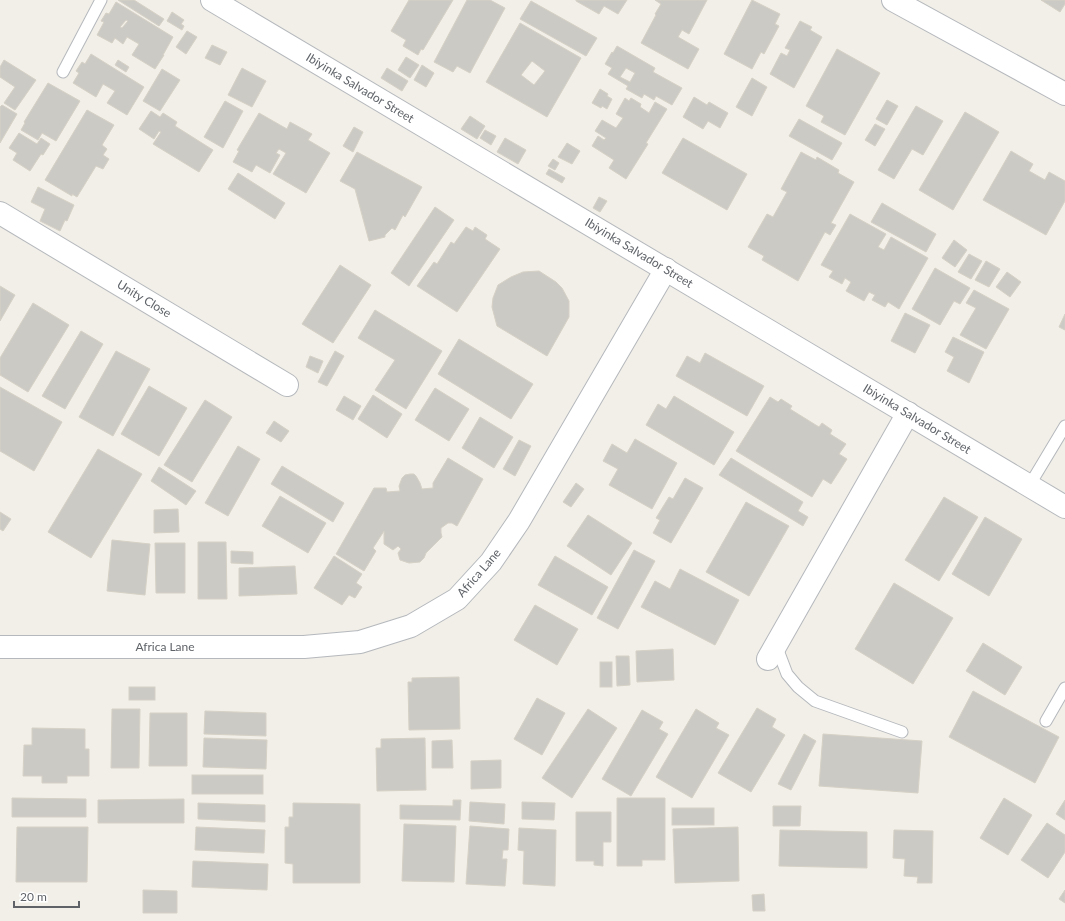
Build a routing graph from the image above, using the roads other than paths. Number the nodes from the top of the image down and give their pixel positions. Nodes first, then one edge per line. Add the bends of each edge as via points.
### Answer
1 (100, 0) edge
2 (212, 0) edge
3 (893, 0) edge
4 (63, 72) dead end
5 (1065, 94) edge
6 (0, 214) edge
7 (666, 269) junction
8 (287, 385) dead end
9 (908, 413) junction
10 (1065, 426) edge
11 (1029, 486) junction
12 (1065, 507) edge
13 (0, 647) edge
14 (772, 652) joint
15 (1065, 688) edge
16 (1046, 721) dead end
17 (902, 732) dead end

1 - 4 lane
2 - 7 street, Ibiyinka Salvador Street
3 - 5 street
6 - 8 street, Unity Close
7 - 9 street, Ibiyinka Salvador Street
7 - 13 street, Africa Lane via 519,521 491,562 457,599 411,626 360,642 304,647
9 - 11 street, Ibiyinka Salvador Street
9 - 14 street
10 - 11 lane
11 - 12 street, Ibiyinka Salvador Street
14 - 17 lane via 798,687 815,702
15 - 16 lane

